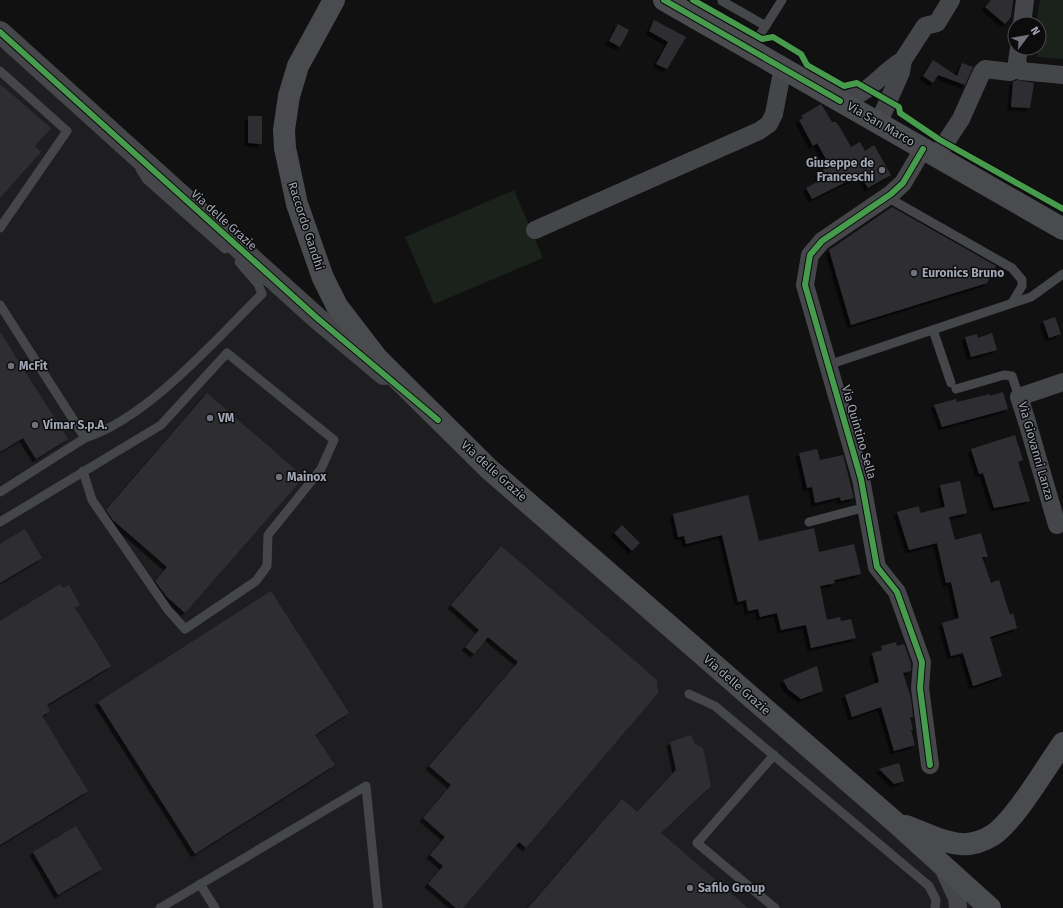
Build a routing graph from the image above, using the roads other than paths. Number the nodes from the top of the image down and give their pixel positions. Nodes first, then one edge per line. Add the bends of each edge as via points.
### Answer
1 (334, 0) edge
2 (664, 0) edge
3 (723, 0) edge
4 (782, 0) edge
5 (950, 0) edge
6 (1025, 0) edge
7 (1023, 16) edge
8 (766, 26) junction
9 (0, 32) edge
10 (751, 49) junction
11 (1018, 56) edge
12 (903, 60) junction
13 (783, 67) junction
14 (1018, 67) junction
15 (0, 71) edge
16 (1063, 75) edge
17 (840, 100) junction
18 (881, 124) junction
19 (126, 146) junction
20 (930, 153) junction
21 (887, 197) junction
22 (0, 228) edge
23 (1063, 229) edge
24 (535, 230) dead end
25 (1063, 274) edge
26 (1012, 303) junction
27 (0, 305) edge
28 (933, 330) junction
29 (828, 366) junction
30 (1063, 382) edge
31 (1019, 398) junction
32 (438, 420) junction
33 (85, 438) junction
34 (83, 471) junction
35 (4, 490) edge
36 (866, 507) junction
37 (0, 522) edge
38 (809, 522) dead end
39 (1057, 525) dead end
40 (689, 694) dead end
41 (1063, 743) edge
42 (774, 755) junction
43 (930, 765) dead end
44 (895, 822) junction
45 (939, 862) junction
46 (200, 884) junction
47 (160, 908) edge
48 (215, 908) edge
49 (378, 908) edge
50 (775, 908) edge
51 (935, 908) edge
52 (958, 908) edge
53 (990, 908) edge

1 - 32 main road, Raccordo Gandhi via 298,66 289,96 284,130 292,186 323,278 337,306 377,358
2 - 10 main road, Via San Marco
3 - 8 lane
4 - 8 lane
5 - 12 street via 937,24 925,26
6 - 7 street
8 - 10 lane
9 - 19 street, Via delle Grazie
10 - 13 main road, Via San Marco
11 - 14 street
12 - 17 street via 872,87 854,98
12 - 18 street via 901,72 882,115
13 - 17 main road, Via San Marco
13 - 24 street via 774,114 769,124 759,131
14 - 16 street via 1021,71
14 - 20 street, Via Quintino Sella via 1010,72 985,69 961,119
15 - 22 lane via 67,131
17 - 18 main road, Via San Marco
18 - 20 main road, Via San Marco
19 - 32 street, Via delle Grazie via 317,318
19 - 33 lane via 147,180 245,266 262,294 168,386 103,432
20 - 21 street, Via Quintino Sella
20 - 23 main road, Via San Marco
21 - 26 lane via 1012,268 1022,280 1022,286
21 - 29 street, Via Quintino Sella via 822,241 810,254 805,285
25 - 26 lane via 1031,297
26 - 28 lane
27 - 33 lane
28 - 29 lane
28 - 31 lane via 954,386 1012,376
29 - 36 street, Via Quintino Sella via 861,479
30 - 31 street, Via Giovanni Lanza
31 - 39 street, Via Giovanni Lanza
32 - 44 main road, Via delle Grazie via 495,474
33 - 35 lane
34 - 34 lane via 161,425 227,353 334,440 321,469 268,535 267,566 256,581 185,630 92,500
34 - 37 lane
36 - 38 lane
36 - 43 street, Via Quintino Sella via 877,567 897,592 922,662 920,688
40 - 42 lane via 714,706
41 - 44 main road via 1015,811 999,829 984,840 967,844 951,843
42 - 50 lane via 697,843
42 - 51 lane via 929,886 936,900
44 - 45 main road, Via delle Grazie
45 - 52 street via 957,898
45 - 53 main road, Via delle Grazie
46 - 47 lane
46 - 48 lane
46 - 49 lane via 366,786

